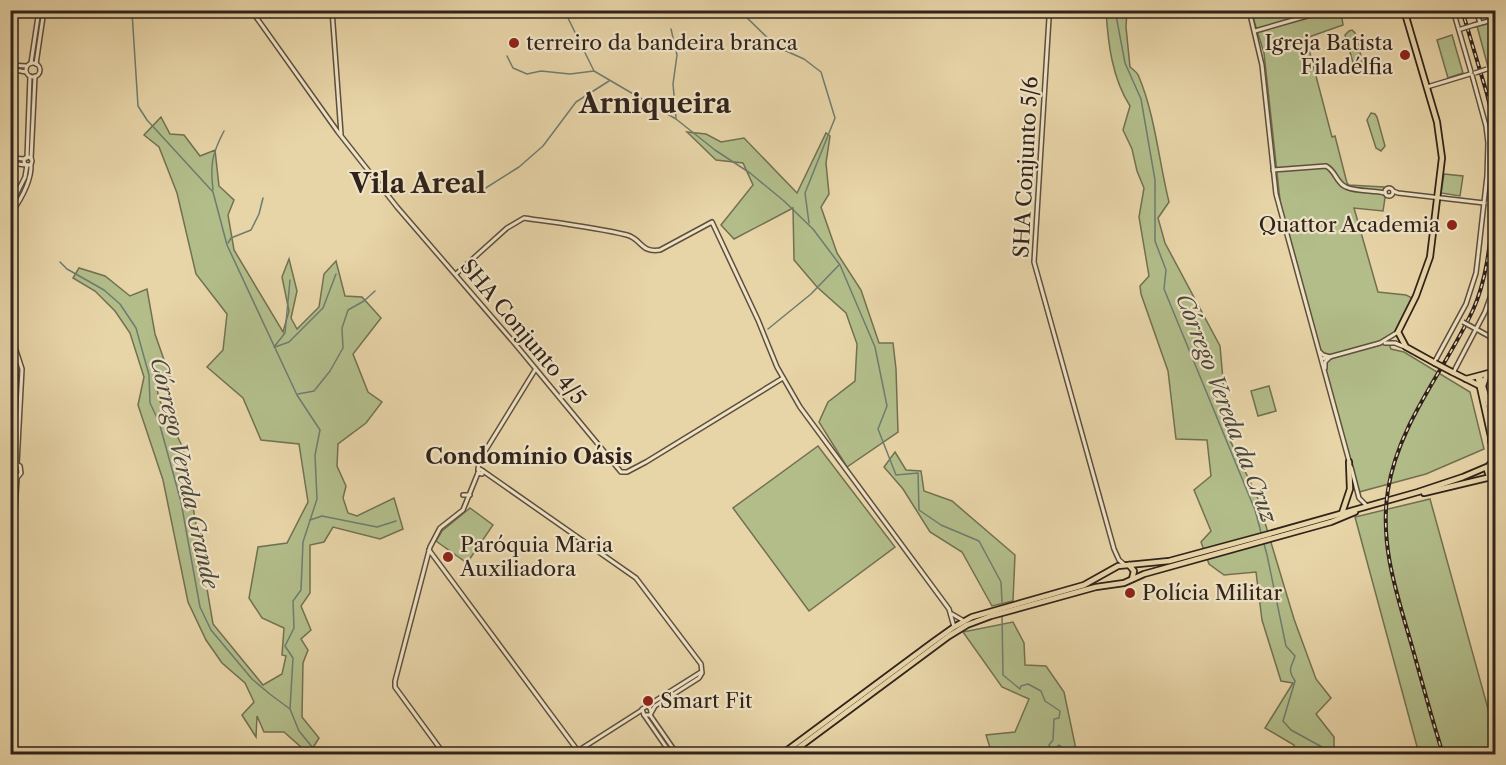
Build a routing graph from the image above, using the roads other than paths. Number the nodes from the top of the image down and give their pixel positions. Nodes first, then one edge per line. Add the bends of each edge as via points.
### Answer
1 (42, 10) edge
2 (251, 10) edge
3 (332, 10) edge
4 (1046, 10) edge
5 (1328, 10) edge
6 (1404, 10) edge
7 (1453, 10) edge
8 (1476, 10) edge
9 (1246, 12) edge
10 (1496, 19) edge
11 (1480, 23) junction
12 (1460, 30) junction
13 (1255, 31) junction
14 (32, 64) junction
15 (10, 67) edge
16 (1492, 68) edge
17 (26, 72) junction
18 (1472, 73) junction
19 (32, 76) junction
20 (1496, 80) edge
21 (1426, 87) junction
22 (341, 128) junction
23 (335, 129) junction
24 (341, 136) junction
25 (10, 158) edge
26 (26, 161) junction
27 (10, 163) edge
28 (1275, 170) junction
29 (1385, 192) junction
30 (1392, 193) junction
31 (1438, 197) junction
32 (1486, 203) junction
33 (1496, 204) edge
34 (10, 207) edge
35 (10, 215) edge
36 (456, 274) junction
37 (1496, 281) edge
38 (1458, 319) junction
39 (1047, 324) dead end
40 (1052, 325) junction
41 (1475, 329) junction
42 (10, 332) edge
43 (1398, 332) junction
44 (1496, 340) edge
45 (1316, 342) junction
46 (1380, 343) junction
47 (10, 347) edge
48 (1406, 347) junction
49 (1330, 357) junction
50 (1321, 359) junction
51 (1435, 363) junction
52 (535, 370) junction
53 (1493, 371) edge
54 (19, 373) junction
55 (1325, 373) junction
56 (1452, 373) junction
57 (783, 378) junction
58 (1463, 379) junction
59 (1481, 384) junction
60 (13, 393) edge
61 (21, 394) junction
62 (13, 399) edge
63 (20, 399) junction
64 (14, 420) junction
65 (19, 422) junction
66 (1494, 434) edge
67 (1495, 445) edge
68 (1493, 461) edge
69 (1349, 462) junction
70 (11, 464) edge
71 (17, 464) junction
72 (481, 473) junction
73 (1463, 477) junction
74 (10, 478) edge
75 (16, 478) junction
76 (1493, 478) edge
77 (1461, 484) junction
78 (463, 495) dead end
79 (470, 495) junction
80 (1367, 506) junction
81 (1342, 513) junction
82 (12, 521) edge
83 (12, 527) edge
84 (1270, 536) junction
85 (1253, 541) junction
86 (429, 550) junction
87 (1117, 556) junction
88 (11, 561) edge
89 (1127, 565) junction
90 (1112, 569) junction
91 (1132, 579) junction
92 (1115, 584) junction
93 (952, 614) junction
94 (964, 621) junction
95 (954, 627) junction
96 (884, 681) junction
97 (878, 685) junction
98 (673, 693) junction
99 (647, 706) junction
100 (643, 713) junction
101 (650, 714) junction
102 (578, 751) junction
103 (444, 754) edge
104 (573, 754) edge
105 (671, 754) edge
106 (678, 754) edge
107 (782, 754) edge
108 (790, 754) edge

1 - 14 street
2 - 23 street, SHA Conjunto 4/5
3 - 22 street
4 - 40 street, SHA Conjunto 5/6 via 1049,18 1034,262
5 - 13 street
6 - 21 main road
7 - 12 street
8 - 11 street
9 - 13 street
10 - 11 street
11 - 12 street, bridge
12 - 18 street
13 - 28 street
14 - 15 street
14 - 17 street
14 - 19 street via 39,69
15 - 17 street
16 - 18 street, bridge
16 - 20 street
17 - 19 street
18 - 21 street
18 - 32 street via 1488,143
19 - 26 street
21 - 31 main road via 1441,147
22 - 23 street
22 - 24 street
23 - 24 street, SHA Conjunto 4/5
24 - 36 street, SHA Conjunto 4/5
25 - 26 street
26 - 27 street
26 - 34 street via 25,177
26 - 35 street via 29,179
28 - 29 street via 1326,166 1347,188
28 - 45 street via 1283,223
29 - 30 street via 1388,196
29 - 30 street via 1388,188
30 - 31 street
31 - 32 street
31 - 43 main road via 1426,273
32 - 33 street, bridge
32 - 38 street via 1476,273
36 - 52 street, SHA Conjunto 4/5
36 - 57 street via 507,228 524,218 631,236 651,251 712,222
37 - 41 street
38 - 41 street, bridge
38 - 51 street
39 - 40 street
40 - 87 street, SHA Conjunto 5/6
41 - 44 street
41 - 56 street
42 - 54 street via 22,365
43 - 46 street
43 - 48 main road
45 - 49 street via 1322,355
45 - 50 street
46 - 48 street
46 - 49 street
47 - 54 street
48 - 51 main road
49 - 50 street
49 - 55 street
50 - 55 street
51 - 56 main road, bridge
52 - 57 street, SHA Conjunto 4/5 via 621,472 627,472
52 - 72 street via 478,465
53 - 58 main road
53 - 59 main road
54 - 60 street
54 - 61 street
55 - 69 street
56 - 58 main road
57 - 93 street via 802,410
58 - 59 main road
59 - 66 main road
60 - 61 street
60 - 62 street
61 - 63 street
62 - 63 street
62 - 64 street
63 - 65 street
64 - 65 street
64 - 70 street
65 - 71 street
66 - 67 main road via 1490,441
68 - 73 main road
68 - 76 main road via 1487,472
69 - 80 street via 1359,498
69 - 81 main road via 1350,489
70 - 71 street
71 - 75 street via 21,471
72 - 79 street
72 - 98 street via 636,578 701,664 699,678
73 - 77 main road via 1483,475
73 - 80 main road
74 - 75 street
75 - 82 street
76 - 77 main road
77 - 84 main road
78 - 79 street
79 - 86 street via 463,510 440,528
80 - 81 main road
81 - 84 main road
82 - 83 street
83 - 88 street
84 - 85 main road
85 - 89 main road via 1173,560
85 - 91 main road
86 - 102 street
86 - 103 street via 394,687
87 - 89 street
87 - 90 street
89 - 90 main road
89 - 91 main road via 1133,570
90 - 92 main road via 1110,580
90 - 94 main road via 1084,585
91 - 92 main road
92 - 96 main road via 991,616 952,634
93 - 94 street
93 - 95 street
94 - 95 main road
95 - 96 main road
96 - 97 main road
97 - 107 main road
97 - 108 main road
98 - 99 street
98 - 101 street
99 - 100 street
99 - 101 street
100 - 101 street
100 - 102 street via 637,712
100 - 105 street
101 - 106 street
102 - 104 street

